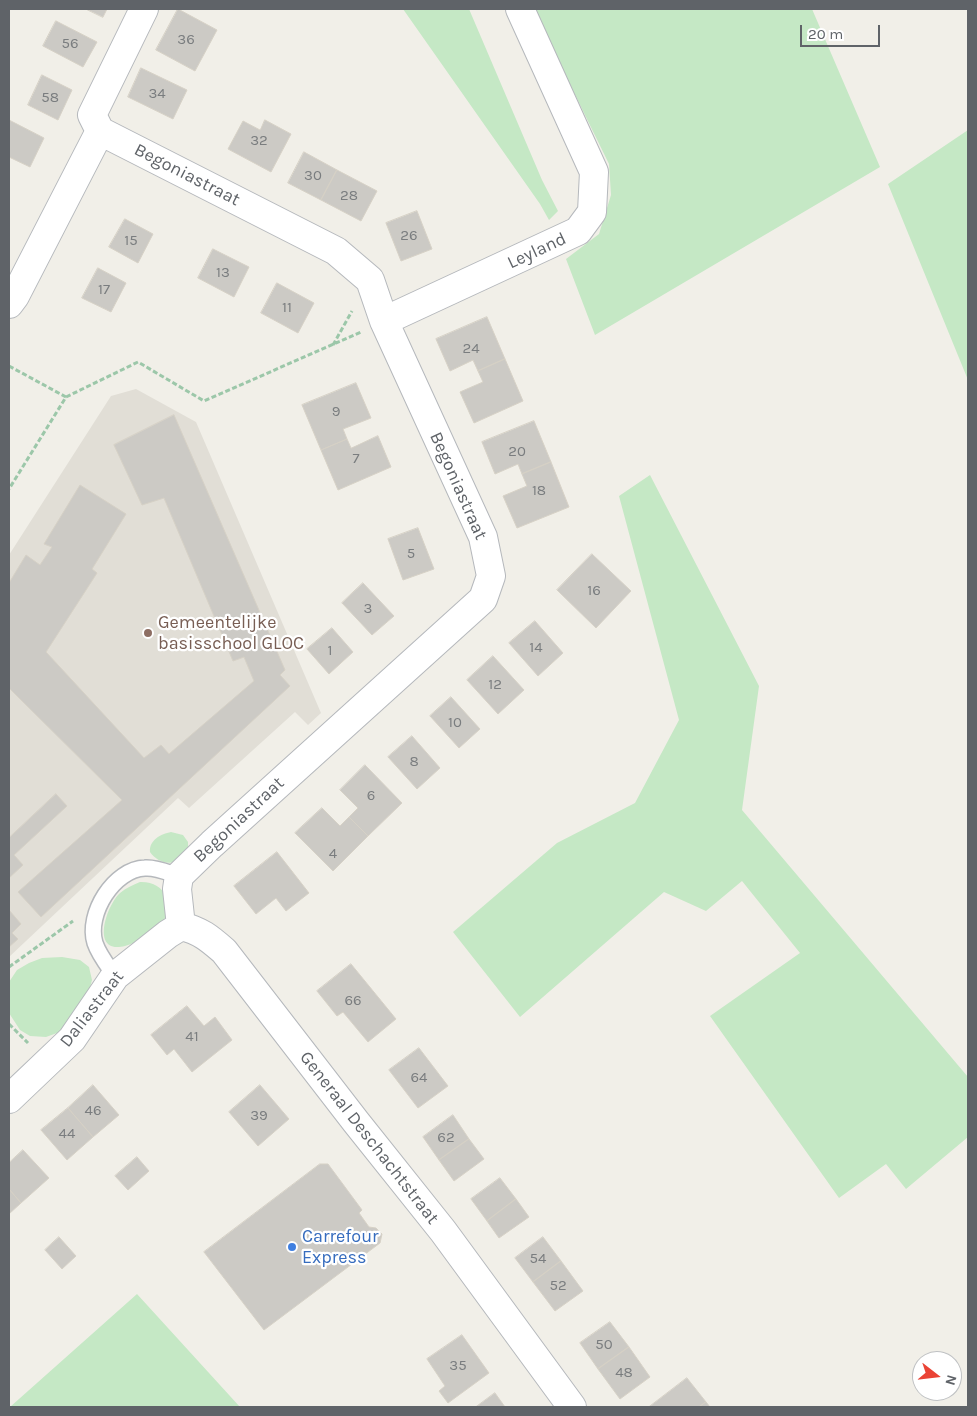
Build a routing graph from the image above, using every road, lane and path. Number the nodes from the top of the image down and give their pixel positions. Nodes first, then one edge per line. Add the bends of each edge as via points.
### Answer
1 (144, 9) edge
2 (520, 9) edge
3 (100, 131) junction
4 (9, 304) edge
5 (384, 321) junction
6 (9, 366) edge
7 (66, 397) junction
8 (9, 489) edge
9 (179, 876) junction
10 (99, 905) junction
11 (182, 926) junction
12 (9, 966) edge
13 (115, 976) junction
14 (9, 1099) edge
15 (572, 1407) edge

1 - 3 street via 92,115
2 - 5 street, Leyland via 594,172 592,212 578,232
3 - 4 street
3 - 5 street, Begoniastraat via 336,251 370,280
5 - 7 path via 204,401 138,362
5 - 9 street, Begoniastraat via 482,537 491,576 483,599
6 - 7 path
7 - 8 path
9 - 10 lane via 145,868 131,872 116,882
9 - 11 street via 176,889
10 - 12 path
10 - 13 lane via 94,917 95,942
11 - 13 street, Daliastraat
11 - 15 street, Generaal Deschachtstraat via 197,930 224,951 442,1231
13 - 14 street, Daliastraat via 72,1039

